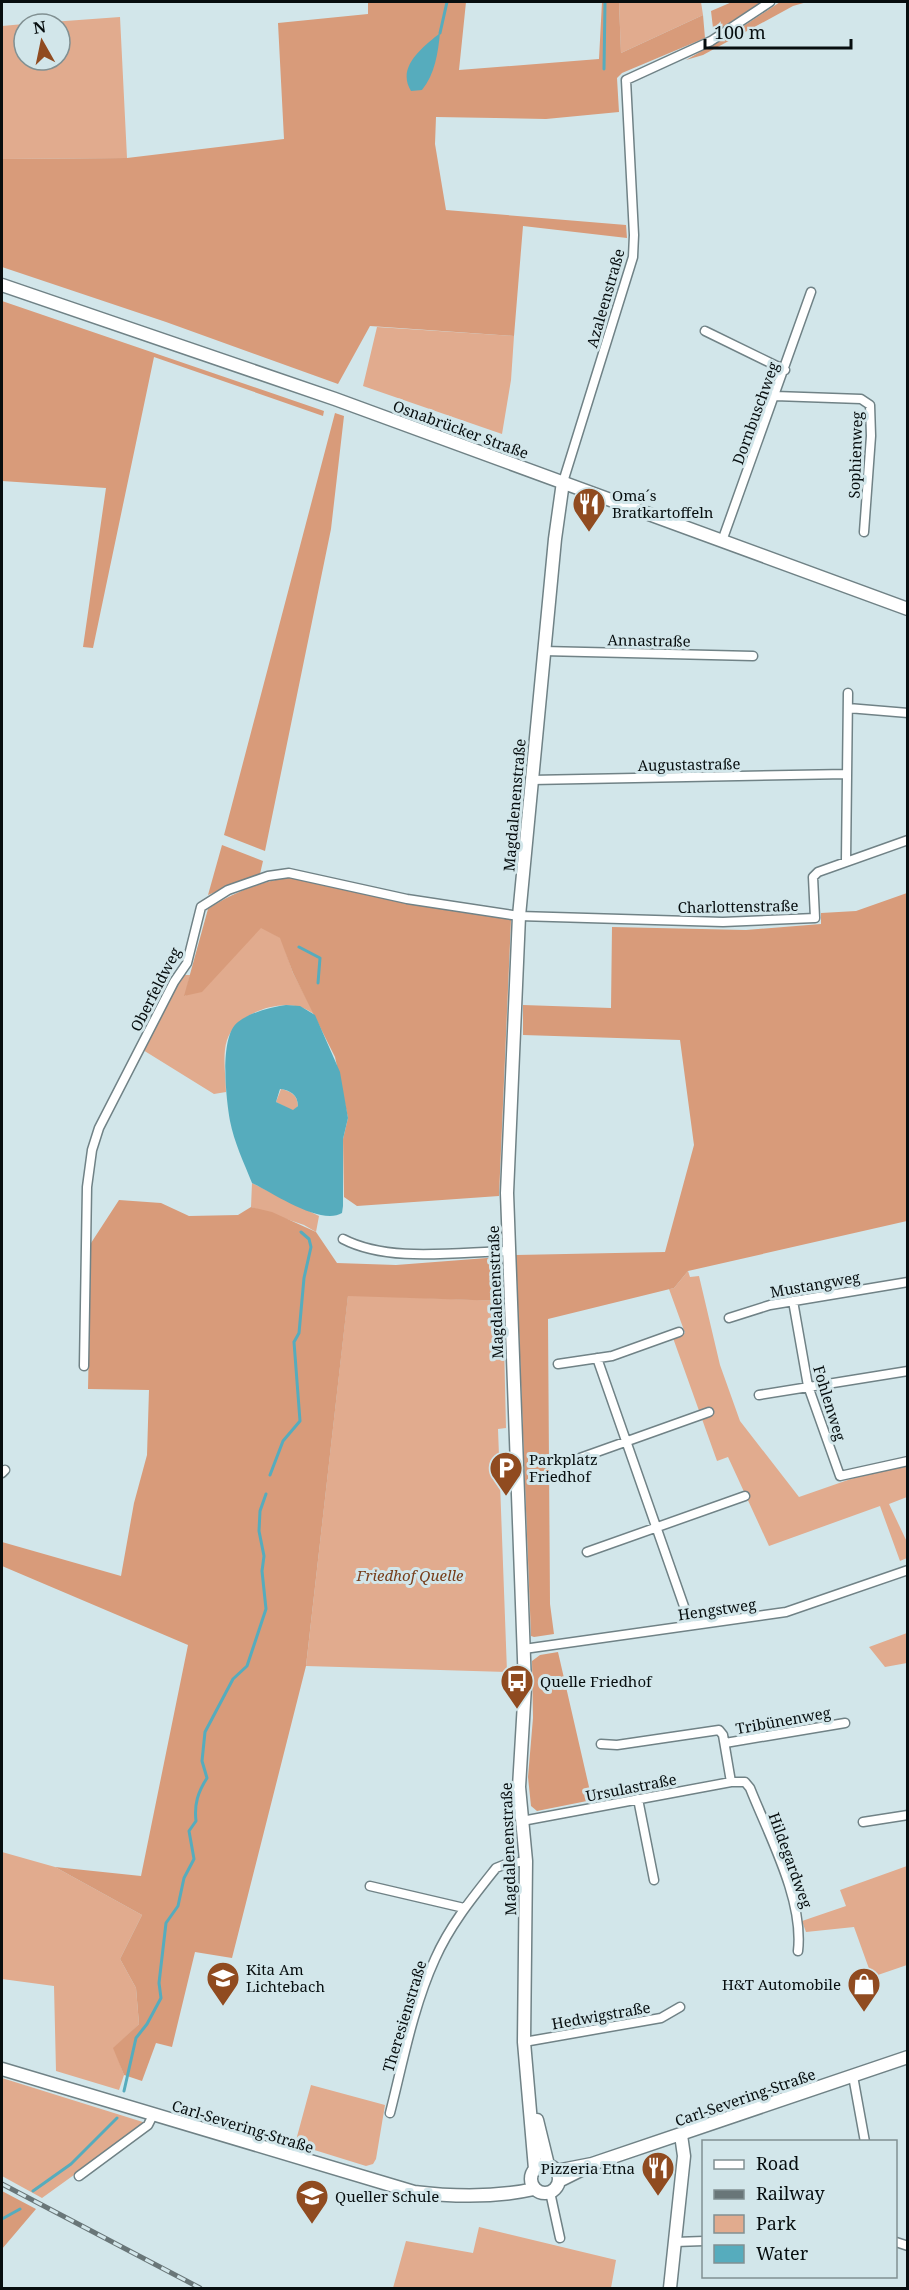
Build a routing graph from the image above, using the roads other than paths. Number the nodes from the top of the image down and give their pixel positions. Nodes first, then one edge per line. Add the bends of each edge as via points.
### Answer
1 (770, 2) edge
2 (2, 285) edge
3 (811, 292) dead end
4 (705, 331) dead end
5 (785, 370) junction
6 (776, 396) junction
7 (563, 482) junction
8 (864, 532) dead end
9 (722, 541) junction
10 (908, 609) edge
11 (543, 651) junction
12 (753, 656) dead end
13 (848, 693) dead end
14 (848, 708) junction
15 (908, 713) edge
16 (847, 774) junction
17 (531, 780) junction
18 (908, 840) edge
19 (846, 861) junction
20 (519, 916) junction
21 (343, 1239) dead end
22 (508, 1251) junction
23 (908, 1282) edge
24 (793, 1301) junction
25 (729, 1318) dead end
26 (679, 1332) dead end
27 (597, 1358) junction
28 (558, 1364) dead end
29 (84, 1366) dead end
30 (908, 1371) edge
31 (808, 1386) junction
32 (759, 1395) dead end
33 (709, 1412) dead end
34 (626, 1443) junction
35 (580, 1458) dead end
36 (908, 1461) edge
37 (745, 1496) dead end
38 (655, 1527) junction
39 (587, 1552) dead end
40 (908, 1570) edge
41 (688, 1626) junction
42 (524, 1649) junction
43 (845, 1723) dead end
44 (725, 1743) junction
45 (601, 1744) dead end
46 (731, 1782) junction
47 (745, 1782) joint
48 (638, 1799) junction
49 (908, 1815) edge
50 (522, 1821) junction
51 (863, 1822) dead end
52 (526, 1861) junction
53 (654, 1880) dead end
54 (370, 1886) dead end
55 (464, 1908) junction
56 (798, 1951) dead end
57 (680, 2007) dead end
58 (524, 2042) junction
59 (908, 2057) edge
60 (2, 2069) edge
61 (854, 2076) junction
62 (531, 2103) junction
63 (390, 2113) dead end
64 (153, 2115) junction
65 (681, 2134) junction
66 (865, 2140) edge
67 (554, 2173) junction
68 (79, 2176) dead end
69 (533, 2179) junction
70 (550, 2192) junction
71 (560, 2238) dead end
72 (702, 2241) edge
73 (675, 2242) junction
74 (670, 2289) edge

1 - 7 street, Azaleenstraße via 711,41 626,80 633,257
2 - 7 street, Osnabrücker Straße
3 - 5 street, Dornbuschweg
4 - 5 street
5 - 6 street, Dornbuschweg
6 - 8 street, Sophienweg via 861,399 870,405
6 - 9 street, Dornbuschweg
7 - 9 street, Osnabrücker Straße
7 - 11 street, Magdalenenstraße
9 - 10 street, Osnabrücker Straße
11 - 12 street, Annastraße
11 - 17 street, Magdalenenstraße
13 - 14 street
14 - 15 street
14 - 16 street
16 - 17 street, Augustastraße
16 - 19 street
17 - 20 street, Magdalenenstraße
18 - 19 street, Charlottenstraße
19 - 20 street, Charlottenstraße via 813,877 815,918 723,922
20 - 22 street, Magdalenenstraße
20 - 29 street, Oberfeldweg via 407,899 289,873 228,890 201,908 187,963 99,1128 92,1150 87,1187
21 - 22 street via 374,1251
22 - 42 street, Magdalenenstraße
23 - 24 street, Mustangweg
24 - 25 street, Mustangweg
24 - 31 street, Fohlenweg
26 - 27 street
27 - 28 street
27 - 34 street
30 - 31 street
31 - 32 street
31 - 36 street, Fohlenweg via 840,1476
33 - 34 street
34 - 35 street
34 - 38 street
37 - 38 street
38 - 39 street
38 - 41 street
40 - 41 street, Hengstweg via 786,1612
41 - 42 street, Hengstweg
42 - 50 street, Magdalenenstraße via 525,1717 519,1787
43 - 44 street, Tribünenweg
44 - 45 street, Tribünenweg via 719,1730 712,1730
44 - 46 street, Tribünenweg
46 - 47 street, Ursulastraße
46 - 48 street, Ursulastraße
47 - 56 street, Hildegardweg via 794,1902 801,1931
48 - 50 street, Ursulastraße
48 - 53 street
49 - 51 street
50 - 52 street, Magdalenenstraße
52 - 55 street, Theresienstraße via 496,1868
52 - 58 street, Magdalenenstraße
54 - 55 street
55 - 63 street, Theresienstraße via 431,1969
57 - 58 street, Hedwigstraße via 660,2018
58 - 62 street, Magdalenenstraße
59 - 61 street, Carl-Severing-Straße
60 - 64 street, Carl-Severing-Straße
61 - 65 street, Carl-Severing-Straße
61 - 66 street
62 - 67 street, Magdalenenstraße
62 - 69 street, Magdalenenstraße
64 - 68 street via 148,2125
64 - 69 street, Carl-Severing-Straße via 406,2190 440,2196 502,2196
65 - 67 street, Carl-Severing-Straße
65 - 73 street via 684,2156
67 - 69 street, Carl-Severing-Straße
67 - 70 street
69 - 70 street via 542,2193
70 - 71 street
72 - 73 street
73 - 74 street

